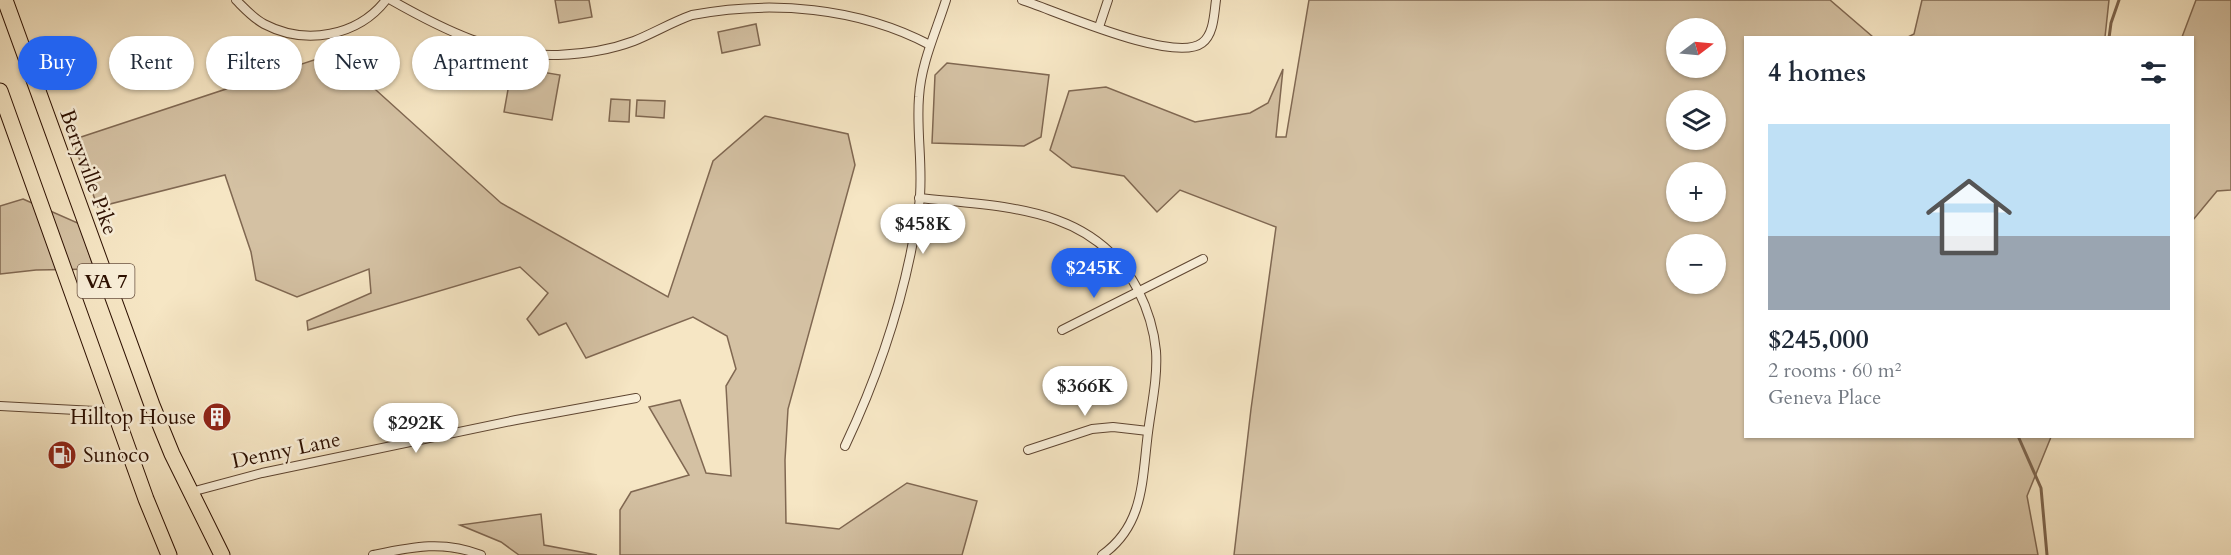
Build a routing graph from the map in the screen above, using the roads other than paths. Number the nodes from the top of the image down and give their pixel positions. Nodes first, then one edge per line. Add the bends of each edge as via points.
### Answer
1 (6, 0) edge
2 (236, 0) edge
3 (386, 0) edge
4 (391, 0) edge
5 (946, 0) edge
6 (1022, 0) edge
7 (1108, 0) edge
8 (1216, 0) edge
9 (1099, 27) junction
10 (930, 45) junction
11 (0, 91) edge
12 (919, 198) junction
13 (1203, 259) dead end
14 (1139, 291) junction
15 (1062, 330) dead end
16 (636, 398) dead end
17 (0, 406) edge
18 (114, 412) junction
19 (1148, 431) junction
20 (845, 446) dead end
21 (1028, 450) dead end
22 (191, 492) junction
23 (146, 499) junction
24 (158, 555) edge
25 (169, 555) edge
26 (222, 555) edge
27 (373, 555) edge
28 (481, 555) edge
29 (1102, 555) edge

1 - 22 highway, Berryville Pike / VA 7 via 132,355
2 - 3 street via 256,19 276,29 320,35 358,26
4 - 10 street via 483,44 555,55 634,41 694,14 738,3 781,1 817,6 889,27
5 - 10 street
6 - 9 street
7 - 9 street
8 - 9 street via 1210,32 1202,43 1190,48 1164,48
10 - 12 street via 919,96
11 - 18 highway, VA 7
12 - 14 street via 1035,212 1070,224 1117,260
12 - 20 street via 892,325 870,390
13 - 14 street
14 - 15 street
14 - 19 street via 1151,320 1156,351
16 - 22 street, Denny Lane via 262,472
17 - 18 street
18 - 23 highway, VA 7
19 - 21 street via 1092,429
19 - 29 street via 1134,518 1119,541
22 - 26 highway, Berryville Pike / VA 7
23 - 24 highway
23 - 25 highway, VA 7
27 - 28 street via 446,545

